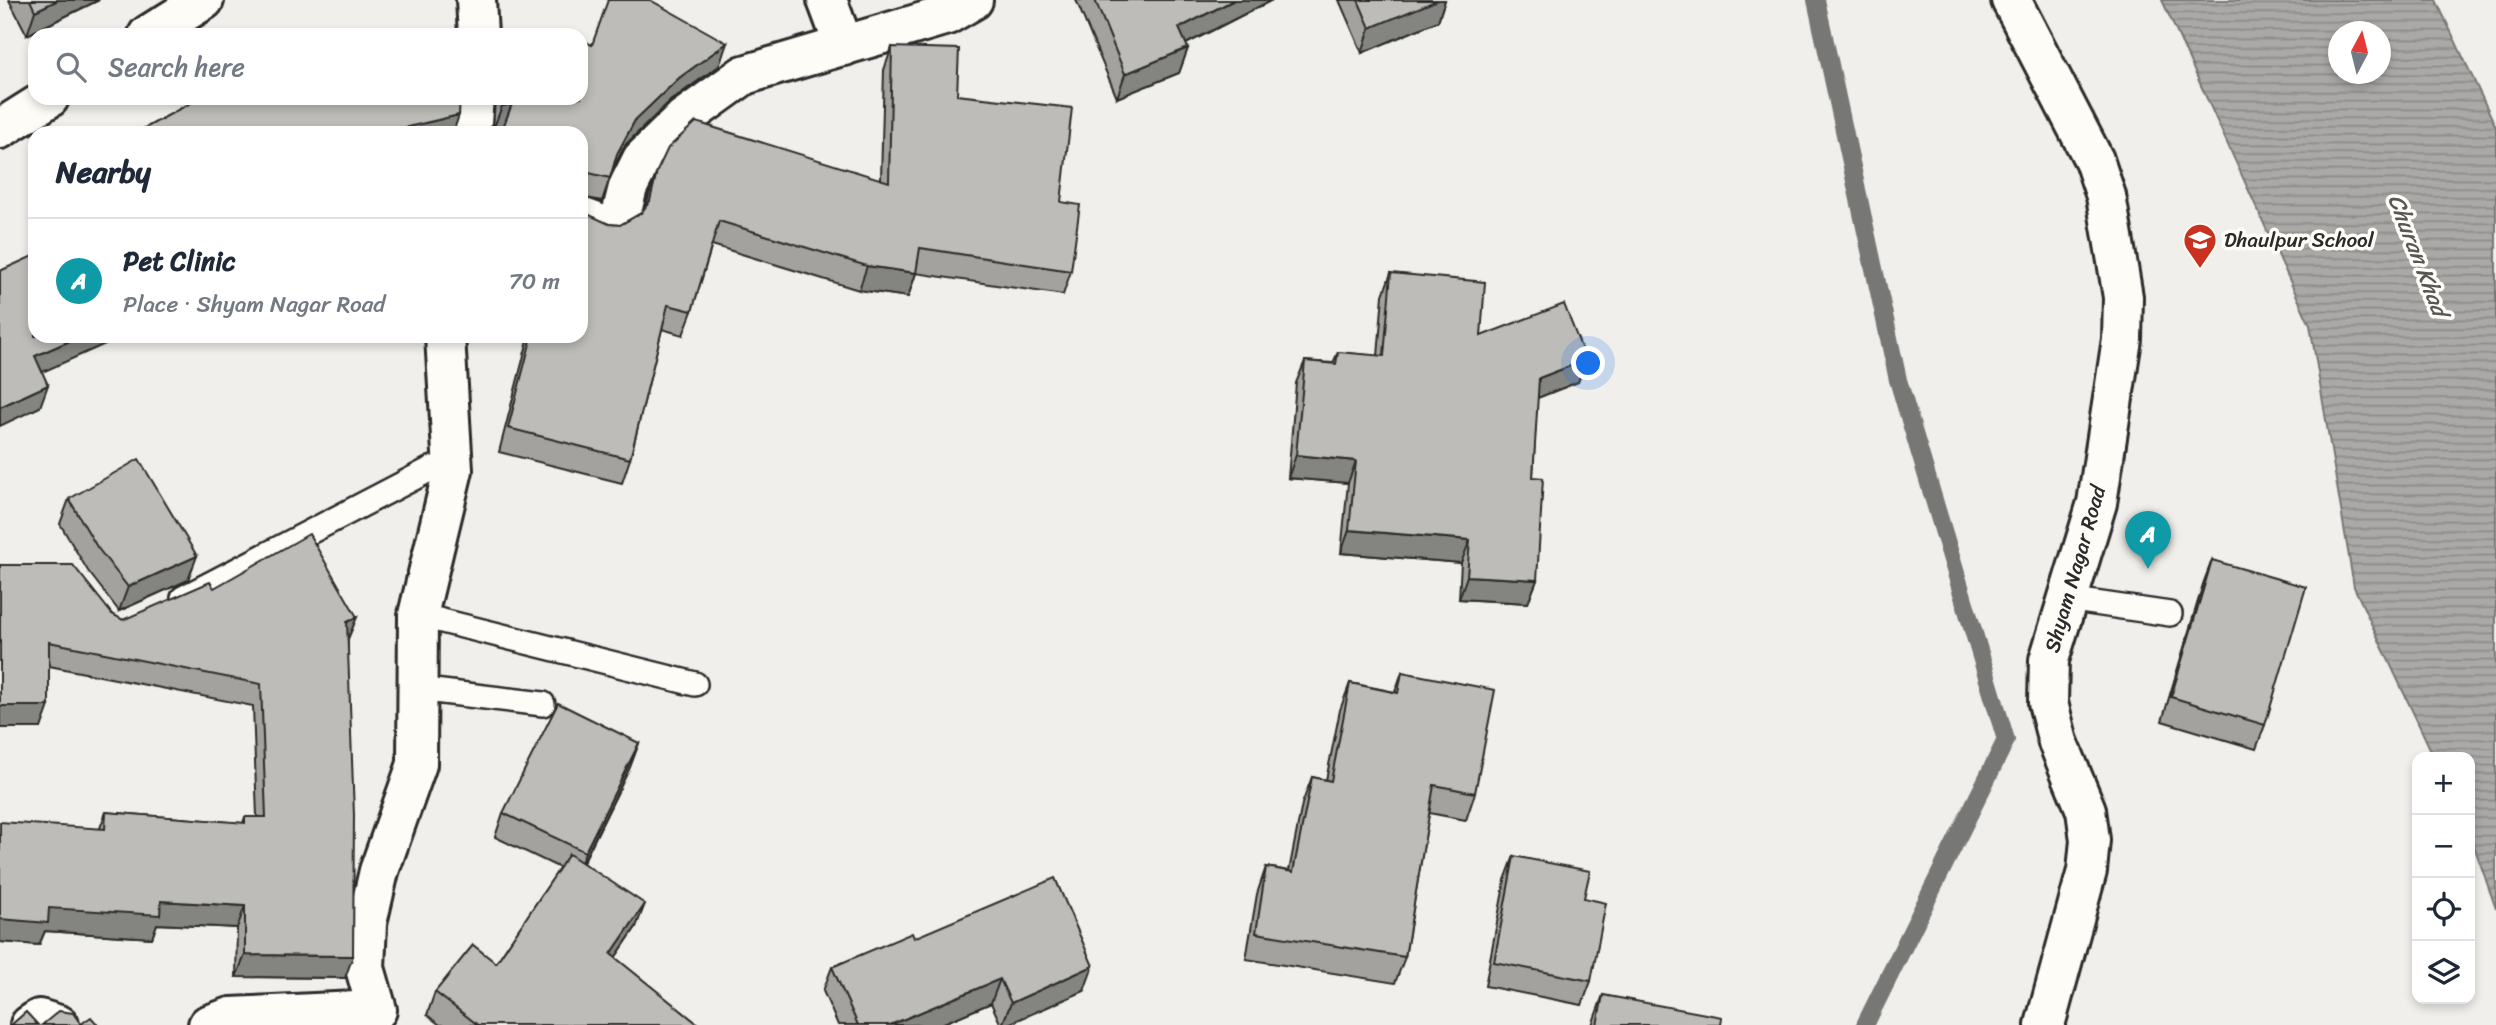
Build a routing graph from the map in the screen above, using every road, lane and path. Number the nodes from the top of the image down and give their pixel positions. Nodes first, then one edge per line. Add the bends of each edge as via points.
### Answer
1 (204, 0) edge
2 (477, 0) edge
3 (827, 0) edge
4 (973, 0) edge
5 (2011, 0) edge
6 (159, 28) edge
7 (478, 28) edge
8 (844, 46) junction
9 (38, 105) edge
10 (473, 105) edge
11 (472, 126) edge
12 (0, 129) edge
13 (588, 220) edge
14 (445, 343) edge
15 (453, 470) junction
16 (2067, 599) junction
17 (159, 609) edge
18 (2170, 614) dead end
19 (418, 615) junction
20 (695, 684) dead end
21 (417, 689) junction
22 (543, 704) dead end
23 (383, 1017) edge
24 (30, 1025) edge
25 (59, 1025) edge
26 (208, 1025) edge
27 (2045, 1025) edge

1 - 6 street
2 - 7 street
3 - 8 street
4 - 8 street via 947,15
5 - 16 street, Shyam Nagar Road via 2094,160 2106,196 2123,297 2122,339 2097,503
8 - 13 street via 744,75 683,119 642,159 628,187 620,219 608,227
9 - 12 street
10 - 11 street
14 - 15 street
15 - 17 lane via 433,468
15 - 19 street
16 - 18 lane
16 - 27 street, Shyam Nagar Road via 2049,660 2048,703 2058,742 2086,810 2090,840 2087,871
19 - 20 lane
19 - 21 street
21 - 22 lane
21 - 23 street via 417,764 379,871 367,923 365,968
23 - 26 street via 231,1017
24 - 25 street via 39,1020

